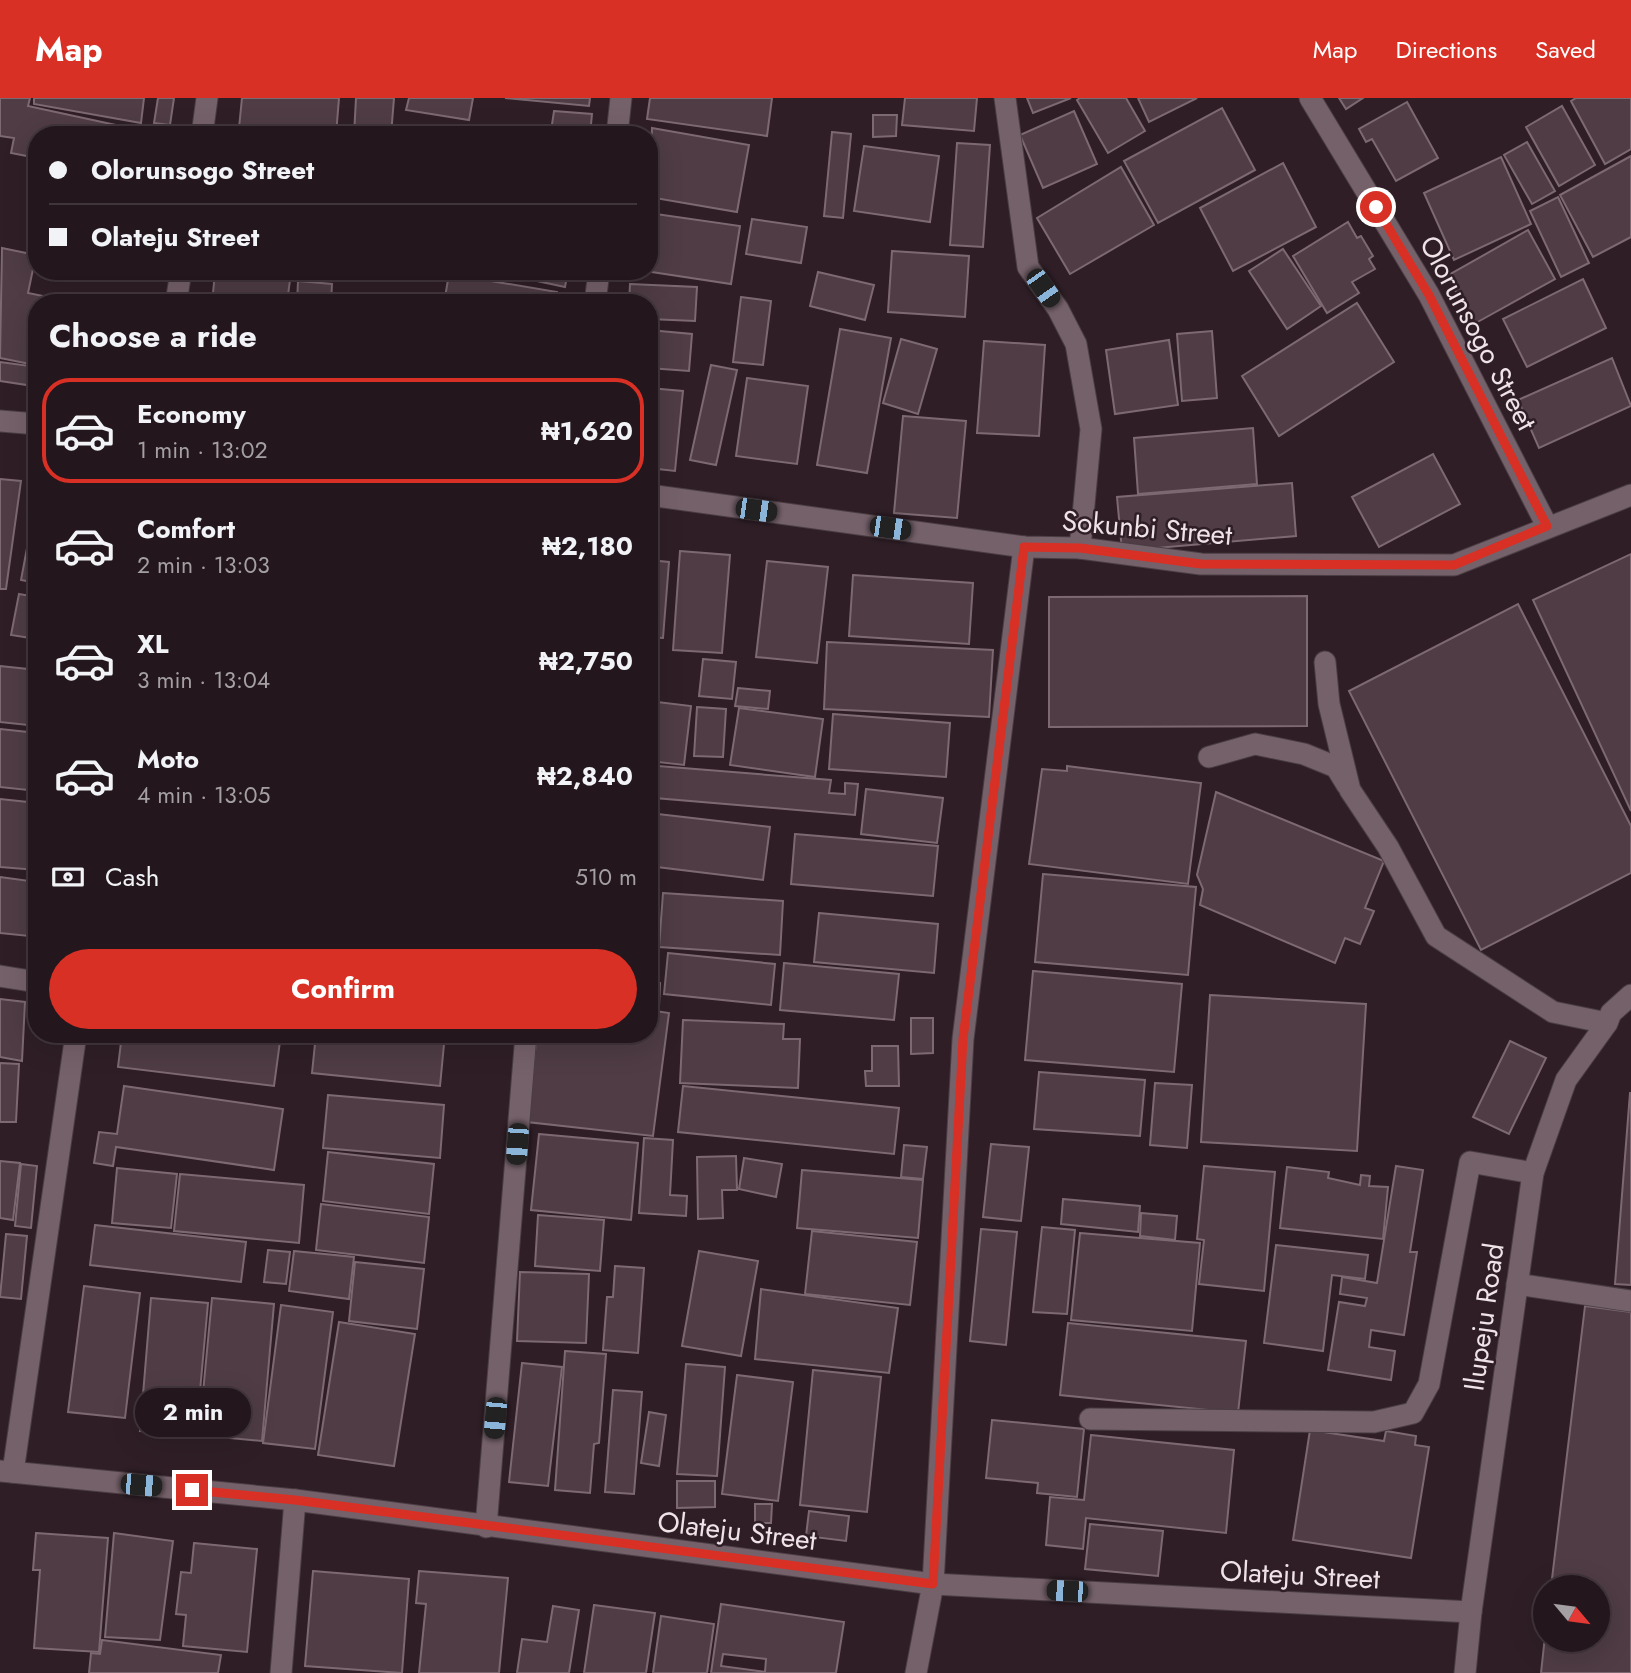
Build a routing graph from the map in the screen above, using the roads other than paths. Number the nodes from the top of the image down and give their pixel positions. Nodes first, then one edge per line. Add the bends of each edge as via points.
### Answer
1 (207, 98) edge
2 (621, 98) edge
3 (1005, 98) edge
4 (1310, 98) edge
5 (203, 126) edge
6 (618, 126) edge
7 (0, 421) edge
8 (28, 423) edge
9 (1631, 495) edge
10 (658, 496) edge
11 (1547, 526) junction
12 (1024, 547) junction
13 (1080, 548) junction
14 (1325, 662) dead end
15 (1209, 757) dead end
16 (1350, 790) junction
17 (0, 975) edge
18 (28, 980) edge
19 (1631, 995) edge
20 (1607, 1023) junction
21 (75, 1043) edge
22 (525, 1043) edge
23 (1533, 1174) junction
24 (1517, 1284) junction
25 (1631, 1301) edge
26 (1090, 1419) dead end
27 (6, 1472) edge
28 (295, 1500) junction
29 (486, 1527) junction
30 (933, 1584) junction
31 (1471, 1612) junction
32 (281, 1673) edge
33 (916, 1673) edge
34 (1465, 1673) edge

1 - 5 street
2 - 6 street
3 - 13 street via 1028,267 1076,344 1091,429
4 - 11 street, Olorunsogo Street via 1429,295
7 - 8 street
9 - 11 street, Sokunbi Street
10 - 12 street, Sokunbi Street
11 - 13 street, Sokunbi Street via 1454,565 1201,564
12 - 13 street, Sokunbi Street
12 - 30 street via 963,1039
14 - 16 street via 1328,704
15 - 16 street via 1255,744 1304,754 1336,768
16 - 20 street via 1388,847 1436,936 1553,1012
17 - 18 street
19 - 20 street, Ilupeju Road
20 - 23 street, Ilupeju Road via 1566,1080
21 - 27 street
22 - 29 street
23 - 24 street, Ilupeju Road
23 - 26 street via 1470,1162 1429,1384 1413,1413 1374,1422
24 - 25 street
24 - 31 street, Ilupeju Road
27 - 28 street, Olateju Street
28 - 29 street, Olateju Street
28 - 32 street
29 - 30 street, Olateju Street
30 - 31 street, Olateju Street
30 - 33 street
31 - 34 street, Ilupeju Road

